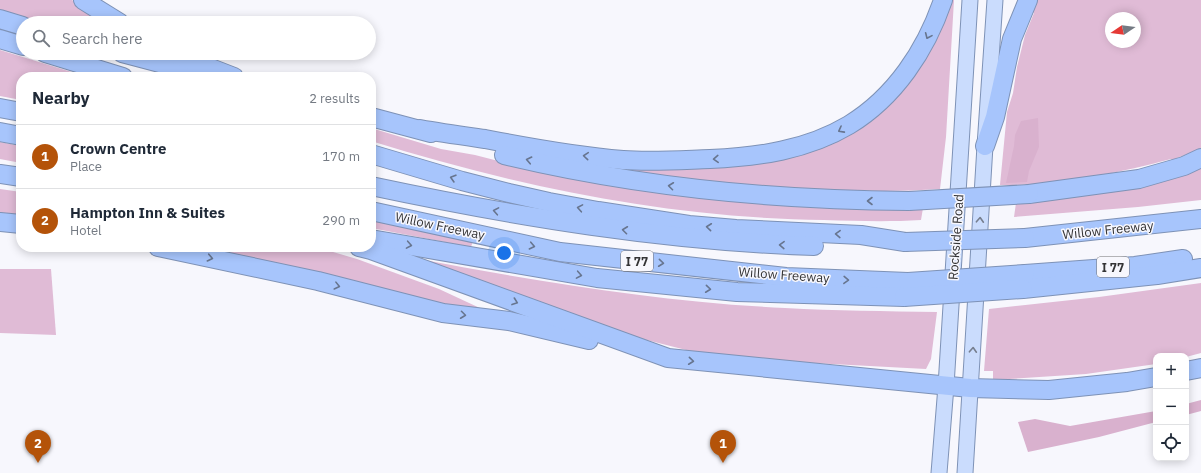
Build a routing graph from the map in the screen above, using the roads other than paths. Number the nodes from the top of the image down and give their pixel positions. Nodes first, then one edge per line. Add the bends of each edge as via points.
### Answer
1 (83, 0) edge
2 (943, 0) edge
3 (970, 0) edge
4 (995, 0) edge
5 (1028, 0) edge
6 (109, 16) edge
7 (0, 19) edge
8 (16, 24) edge
9 (0, 39) edge
10 (16, 44) edge
11 (68, 60) edge
12 (149, 60) edge
13 (190, 60) edge
14 (107, 72) edge
15 (194, 72) edge
16 (221, 72) edge
17 (0, 108) edge
18 (16, 111) edge
19 (376, 117) edge
20 (420, 129) junction
21 (0, 132) edge
22 (16, 135) edge
23 (985, 146) junction
24 (376, 155) edge
25 (1201, 158) edge
26 (0, 174) edge
27 (16, 177) edge
28 (376, 187) edge
29 (376, 212) edge
30 (1201, 219) edge
31 (0, 222) edge
32 (16, 224) edge
33 (376, 240) edge
34 (905, 242) junction
35 (182, 252) edge
36 (376, 252) edge
37 (1201, 256) edge
38 (1201, 268) edge
39 (1024, 282) junction
40 (906, 290) junction
41 (668, 358) junction
42 (1201, 368) edge
43 (1189, 370) edge
44 (1153, 378) edge
45 (946, 386) junction
46 (970, 388) junction
47 (939, 473) edge
48 (965, 473) edge

1 - 6 highway
2 -> 20 highway via 924,46 887,96 870,111 826,137 779,152 718,159 624,160 570,155
3 - 45 main road, Rockside Road
4 - 23 main road, Rockside Road
5 - 23 highway via 1012,39 995,117
7 - 8 highway
9 - 10 highway
11 - 14 highway
12 - 15 highway
13 - 16 highway
17 - 18 highway
19 - 20 highway
25 -> 20 highway, bridge via 1184,166 1139,179 1029,194 909,201 843,200 769,196 657,184 512,157
21 - 22 highway
46 -> 23 main road, Rockside Road
34 -> 24 highway via 860,235 728,229 598,211 509,193
26 - 27 highway
34 -> 28 highway, Willow Freeway / I 77 via 850,247 690,238 533,217
29 -> 40 highway, Willow Freeway / I 77 via 560,252
30 - 34 highway, Willow Freeway / I 77, bridge via 1025,238
31 - 32 highway
33 -> 40 highway via 597,278 736,292
35 -> 41 highway via 318,281 443,313 509,321
36 -> 41 highway
37 - 39 highway, Willow Freeway / I 77
38 - 39 highway via 1157,275
39 - 40 highway, Willow Freeway / I 77, bridge
41 -> 45 highway
42 - 43 highway
44 - 46 highway via 1049,390
45 - 46 highway
45 - 47 main road, Rockside Road
46 - 48 main road, Rockside Road

